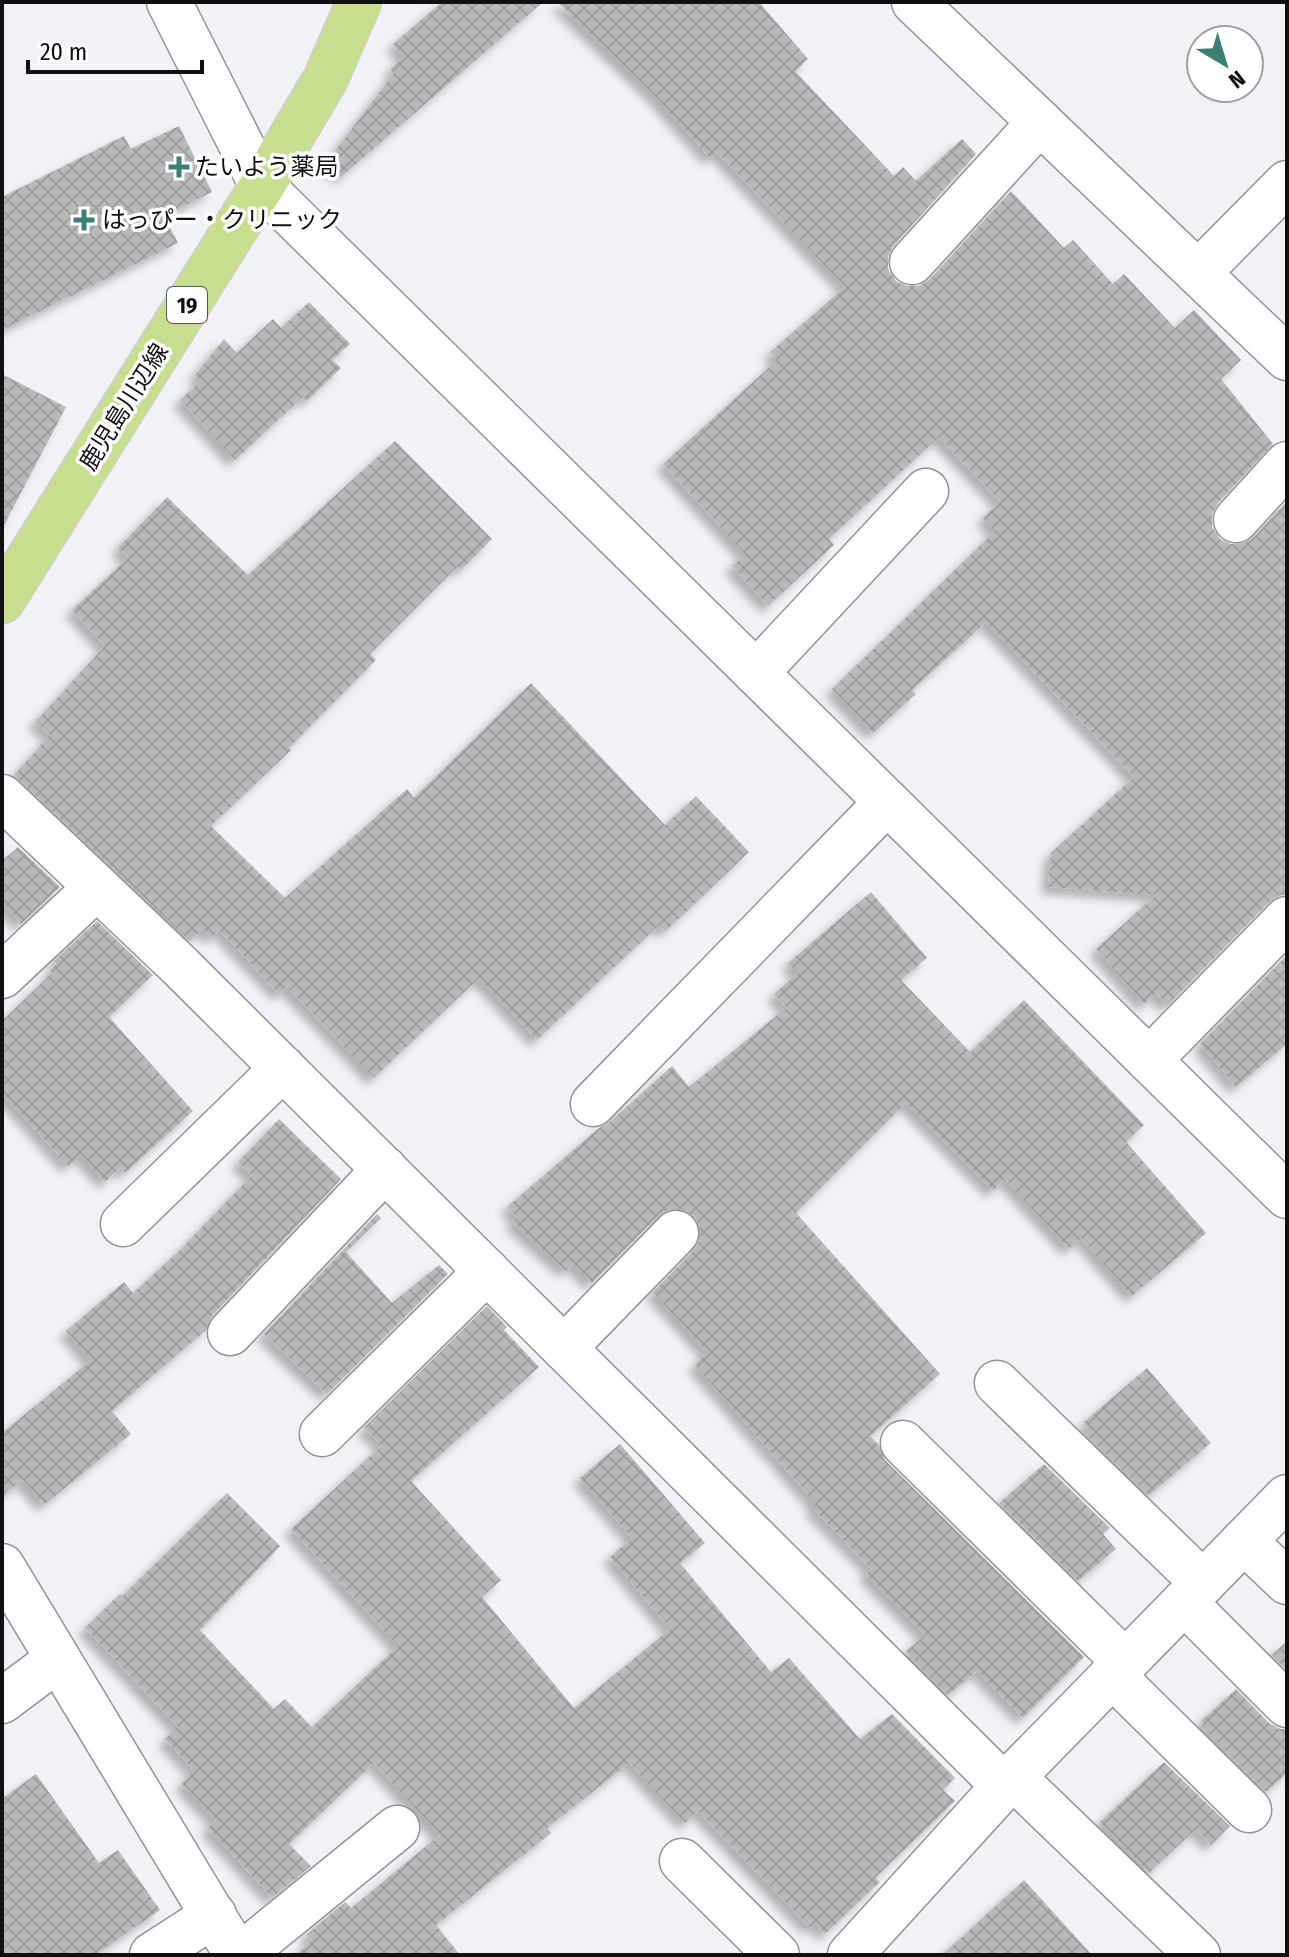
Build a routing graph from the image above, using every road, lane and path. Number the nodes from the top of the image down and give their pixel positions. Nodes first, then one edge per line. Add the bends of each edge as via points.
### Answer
1 (169, 2) edge
2 (359, 2) edge
3 (914, 2) edge
4 (1040, 122) junction
5 (1287, 183) edge
6 (262, 186) junction
7 (912, 262) dead end
8 (1198, 273) junction
9 (1287, 358) edge
10 (1287, 464) edge
11 (926, 491) dead end
12 (1236, 520) dead end
13 (2, 601) edge
14 (756, 673) junction
15 (2, 797) edge
16 (887, 802) junction
17 (97, 887) junction
18 (1287, 919) edge
19 (2, 976) edge
20 (1149, 1060) junction
21 (283, 1068) junction
22 (593, 1104) dead end
23 (385, 1169) junction
24 (1287, 1196) edge
25 (123, 1224) dead end
26 (676, 1233) dead end
27 (487, 1271) junction
28 (230, 1333) dead end
29 (564, 1348) junction
30 (997, 1383) dead end
31 (322, 1434) dead end
32 (903, 1443) dead end
33 (1287, 1497) edge
34 (1244, 1541) junction
35 (2, 1566) edge
36 (1287, 1582) edge
37 (1194, 1593) junction
38 (58, 1659) junction
39 (1119, 1669) junction
40 (2, 1701) edge
41 (1287, 1705) edge
42 (1009, 1782) junction
43 (1249, 1810) dead end
44 (397, 1828) dead end
45 (682, 1861) dead end
46 (214, 1915) junction
47 (152, 1955) edge
48 (239, 1955) edge
49 (777, 1955) edge
50 (850, 1955) edge
51 (1198, 1955) edge

1 - 6 street
2 - 6 main road, 鹿児島川辺線 / 19 via 326,78
3 - 4 street
4 - 7 street
4 - 8 street
5 - 8 street
6 - 13 main road, 鹿児島川辺線 / 19
6 - 14 street
8 - 9 street
10 - 12 street
11 - 14 street
14 - 16 street
15 - 17 street
16 - 20 street
16 - 22 street
17 - 19 street
17 - 21 street
18 - 20 street
20 - 24 street
21 - 23 street
21 - 25 street
23 - 27 street
23 - 28 street
26 - 29 street
27 - 29 street
27 - 31 street
29 - 42 street
30 - 37 street
32 - 39 street
33 - 34 street
34 - 36 street
34 - 37 street
35 - 38 street
37 - 39 street
37 - 41 street
38 - 40 street
38 - 46 street
39 - 42 street
39 - 43 street
42 - 50 street
42 - 51 street
44 - 48 street
45 - 49 street
46 - 47 street
46 - 48 street

